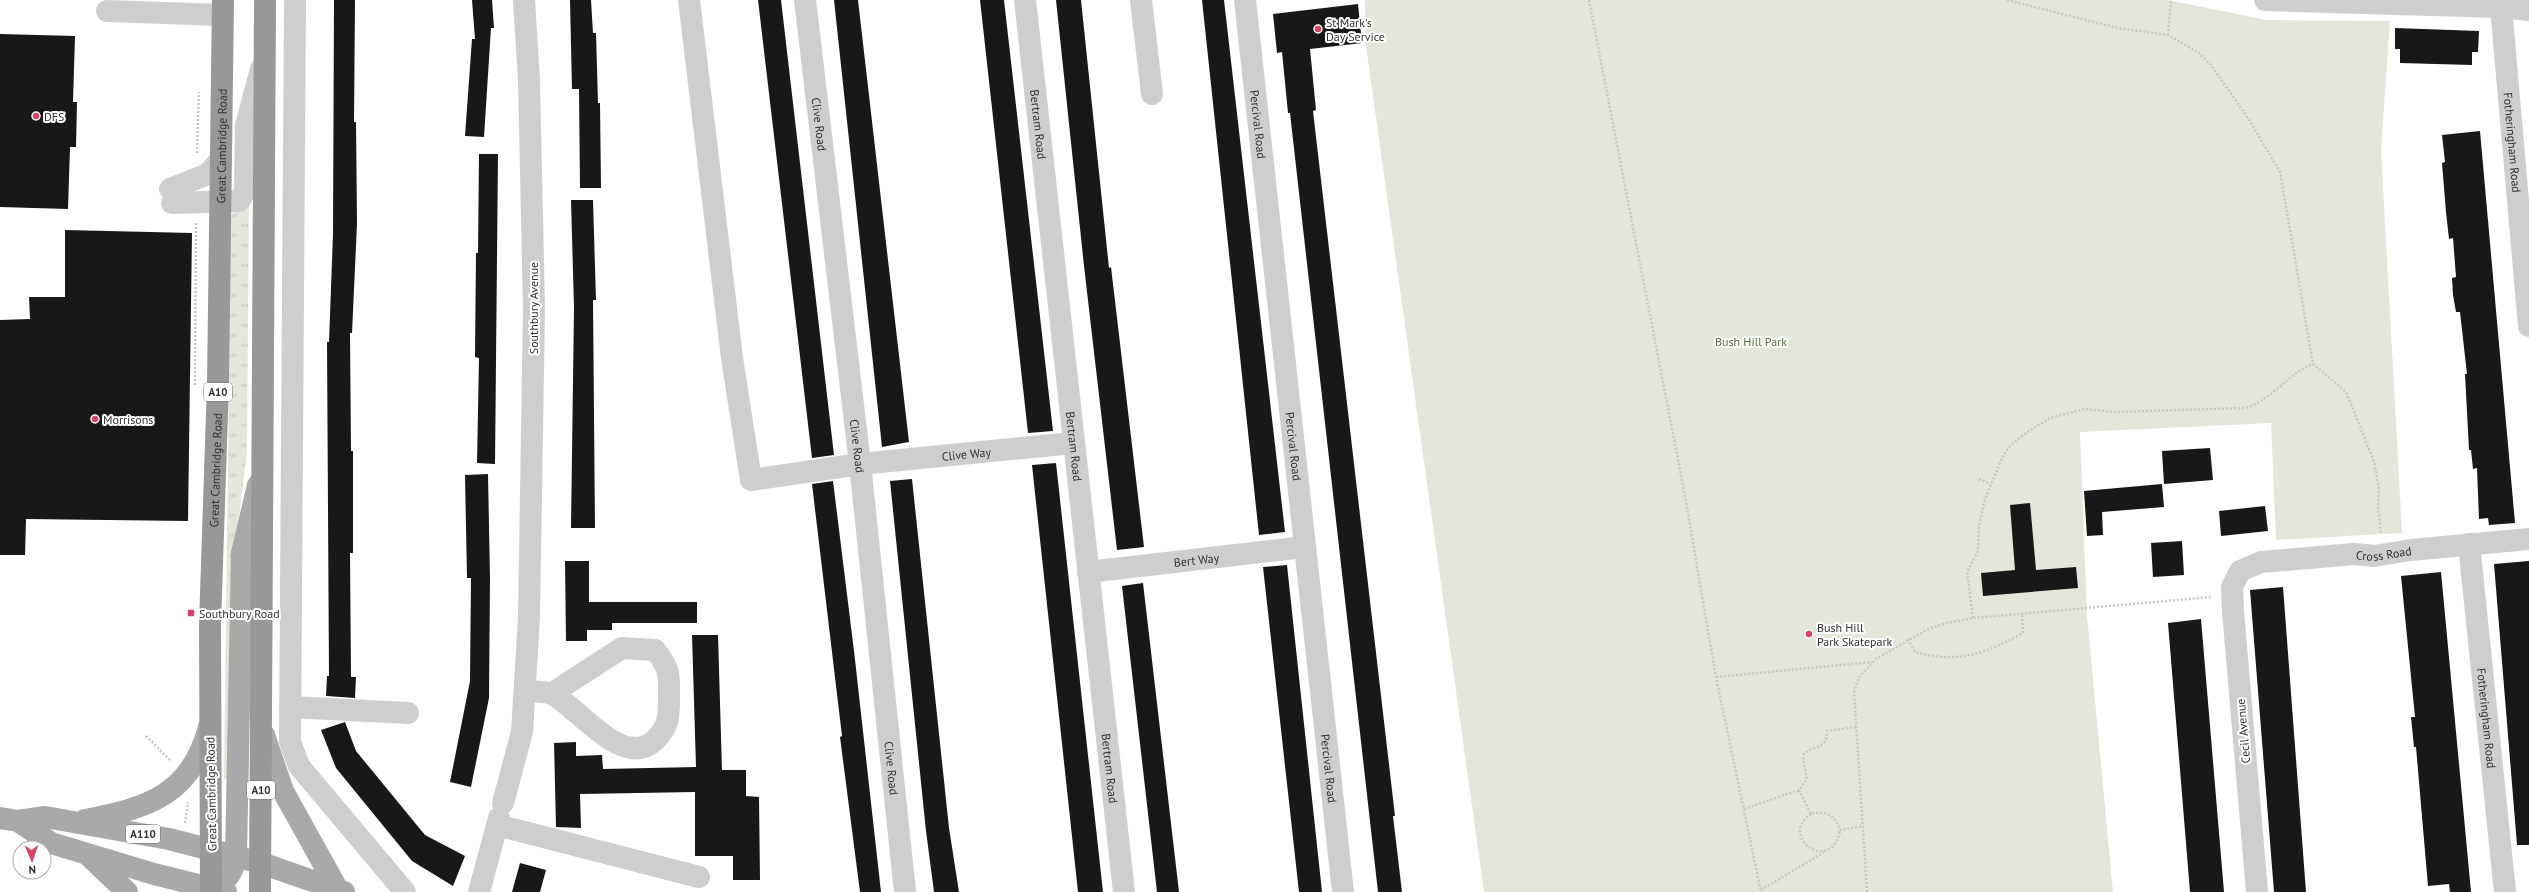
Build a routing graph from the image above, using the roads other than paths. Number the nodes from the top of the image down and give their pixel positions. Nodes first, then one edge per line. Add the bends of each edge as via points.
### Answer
1 (265, 0) edge
2 (295, 0) edge
3 (524, 0) edge
4 (689, 0) edge
5 (805, 0) edge
6 (1024, 0) edge
7 (1141, 0) edge
8 (1245, 0) edge
9 (2265, 0) edge
10 (2390, 2) edge
11 (222, 7) edge
12 (2501, 7) junction
13 (2529, 10) edge
14 (107, 11) dead end
15 (264, 54) junction
16 (1152, 94) dead end
17 (221, 159) junction
18 (221, 202) junction
19 (2529, 326) edge
20 (1073, 443) junction
21 (860, 464) junction
22 (262, 465) junction
23 (2529, 539) edge
24 (2469, 544) junction
25 (1305, 546) junction
26 (2240, 571) joint
27 (1088, 572) junction
28 (524, 691) junction
29 (552, 694) junction
30 (290, 707) junction
31 (408, 713) dead end
32 (261, 718) junction
33 (210, 722) junction
34 (499, 815) junction
35 (9, 820) edge
36 (74, 822) junction
37 (212, 849) junction
38 (88, 854) junction
39 (236, 856) junction
40 (261, 863) junction
41 (699, 877) dead end
42 (216, 891) edge
43 (341, 891) edge
44 (127, 892) edge
45 (237, 892) edge
46 (260, 892) edge
47 (404, 892) edge
48 (478, 892) edge
49 (905, 892) edge
50 (1124, 892) edge
51 (1343, 892) edge
52 (2257, 892) edge
53 (2505, 892) edge

1 - 15 highway, A10
2 - 30 street
3 - 28 street, Southbury Avenue via 529,80 534,309 529,617
4 - 21 street, Clive Way via 732,358 751,480
5 - 21 street, Clive Road
6 - 20 street, Bertram Road
7 - 16 street
8 - 25 street, Percival Road
9 - 10 street
10 - 12 street
11 - 14 street
11 - 17 highway, Great Cambridge Road / A10
12 - 13 street
12 - 19 street, Fotheringham Road
15 - 18 street via 246,125 245,191 240,200
15 - 22 highway, A10
17 - 18 highway, Great Cambridge Road / A10
17 - 18 street via 208,174 171,196
18 - 33 highway, Great Cambridge Road / A10 via 210,609
20 - 21 street, Clive Way
20 - 27 street, Bertram Road
21 - 49 street, Clive Road
22 - 32 highway, A10
22 - 39 main road, A10 via 242,553
23 - 24 street, Cross Road
24 - 26 street, Cross Road via 2374,556 2354,554 2261,562
24 - 53 street, Fotheringham Road
25 - 27 street, Bert Way
25 - 51 street, Percival Road
26 - 52 street, Cecil Avenue via 2232,587
27 - 50 street, Bertram Road
28 - 29 street
28 - 34 street, Southbury Avenue via 522,732
29 - 29 street via 622,648 655,650 667,665 669,720 663,733 651,744 634,748 616,743 589,726
30 - 31 street
30 - 47 street via 290,742 299,766
32 - 40 highway, A10
32 - 43 main road, A110 via 267,749 283,791
33 - 36 main road, A110 via 197,759 179,785 162,797 141,805
33 - 37 highway, Great Cambridge Road / A10
34 - 41 street
34 - 48 street
35 - 36 main road, A110 via 44,817
35 - 38 main road, A110 via 51,843
36 - 37 main road, A110
37 - 39 main road, A110
37 - 42 highway, Great Cambridge Road / A10
38 - 42 main road, A110
38 - 44 main road, A110
39 - 40 main road, A110
39 - 42 main road, A10 via 229,877
40 - 43 main road, A110
40 - 45 main road via 252,865 244,872 238,882
40 - 46 highway, A10

